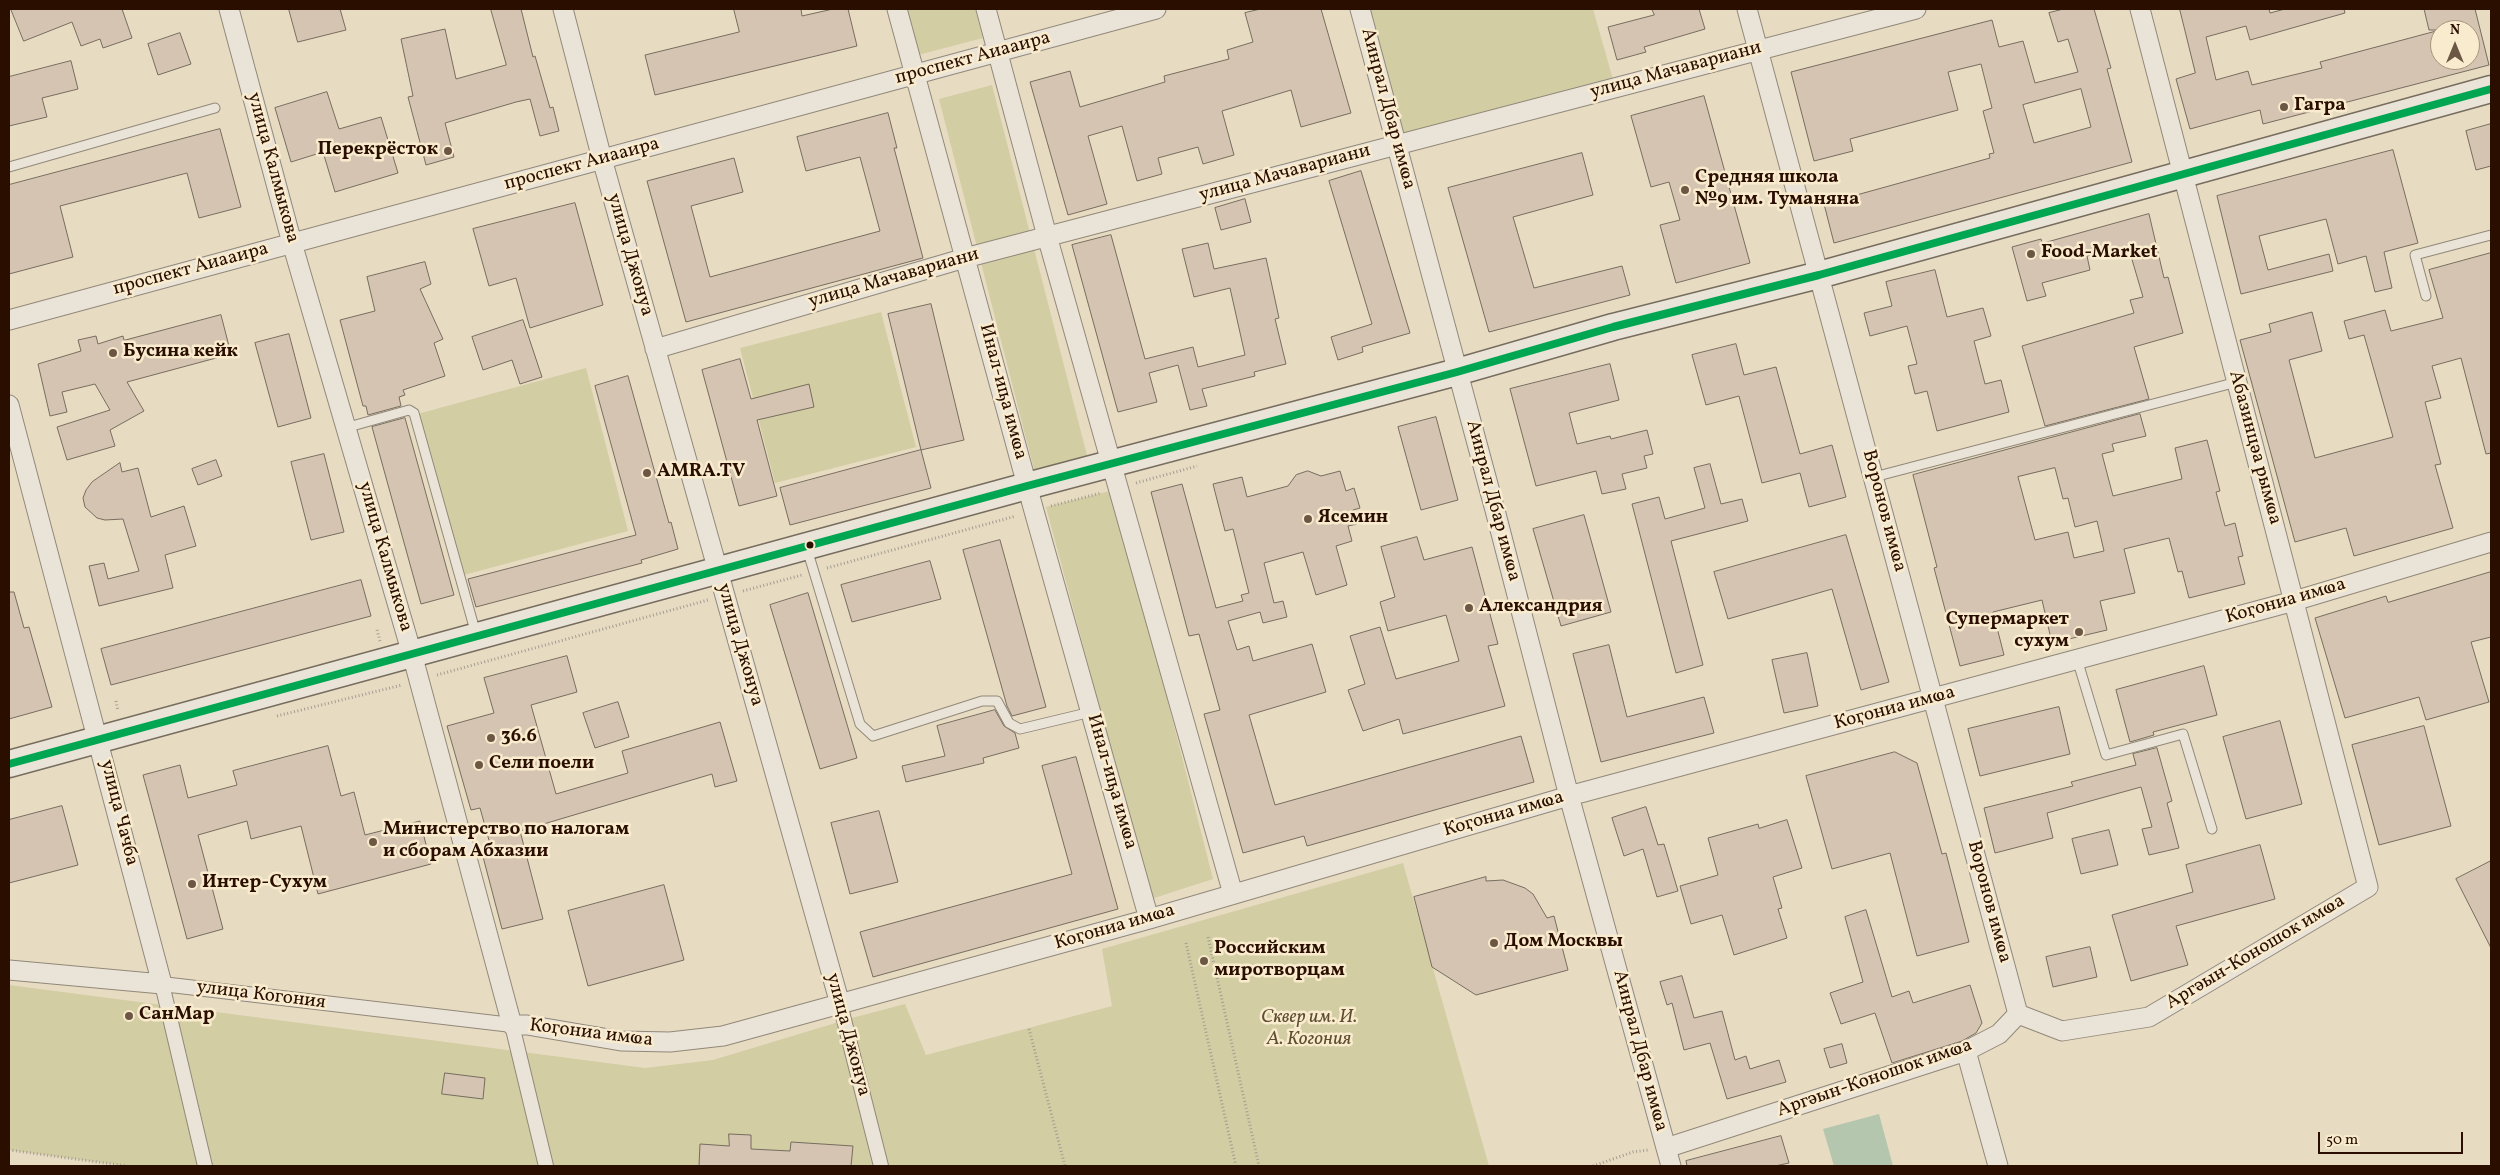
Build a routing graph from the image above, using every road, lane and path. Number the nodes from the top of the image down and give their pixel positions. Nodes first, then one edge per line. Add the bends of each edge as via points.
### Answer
1 (229, 9) edge
2 (563, 9) edge
3 (897, 9) edge
4 (986, 9) edge
5 (1156, 9) edge
6 (1360, 9) edge
7 (1748, 9) edge
8 (1916, 9) edge
9 (2140, 9) edge
10 (1759, 50) junction
11 (997, 52) junction
12 (915, 74) junction
13 (2491, 89) edge
14 (215, 108) dead end
15 (1397, 145) junction
16 (602, 159) junction
17 (9, 167) edge
18 (2183, 174) junction
19 (2491, 235) edge
20 (1047, 236) junction
21 (292, 243) junction
22 (965, 258) junction
23 (1819, 275) junction
24 (2426, 296) dead end
25 (9, 320) edge
26 (655, 349) junction
27 (1457, 372) junction
28 (2237, 382) junction
29 (9, 405) edge
30 (346, 428) junction
31 (1111, 464) junction
32 (1204, 464) dead end
33 (1874, 477) junction
34 (1027, 486) junction
35 (1118, 488) junction
36 (1034, 511) junction
37 (2491, 542) edge
38 (806, 546) junction
39 (718, 570) junction
40 (813, 572) junction
41 (725, 596) junction
42 (2294, 600) junction
43 (476, 636) junction
44 (412, 654) junction
45 (2077, 659) junction
46 (419, 680) junction
47 (1934, 699) junction
48 (1091, 712) junction
49 (270, 718) dead end
50 (99, 739) junction
51 (9, 764) edge
52 (1569, 796) junction
53 (2212, 828) dead end
54 (2368, 887) joint
55 (1234, 894) junction
56 (1149, 919) junction
57 (1208, 937) dead end
58 (1186, 943) dead end
59 (9, 970) edge
60 (162, 984) junction
61 (840, 1004) junction
62 (2018, 1014) junction
63 (512, 1025) junction
64 (1029, 1028) dead end
65 (1966, 1051) junction
66 (1666, 1148) junction
67 (9, 1150) edge
68 (127, 1166) edge
69 (205, 1166) edge
70 (546, 1166) edge
71 (882, 1166) edge
72 (1065, 1166) edge
73 (1236, 1166) edge
74 (1259, 1166) edge
75 (1593, 1166) edge
76 (1671, 1166) edge
77 (1998, 1166) edge

1 - 21 street, улица Калмыкова
2 - 16 street, улица Джонуа
3 - 12 street, Инал-иҧа имҩа
4 - 11 street
5 - 11 street, проспект Аиааира
6 - 15 street, Аинрал Дбар имҩа
7 - 10 street, Воронов имҩа
8 - 10 street, улица Мачавариани
9 - 18 street, Абазинцәа рымҩа
10 - 15 street, улица Мачавариани
10 - 23 street, Воронов имҩа
11 - 12 street, проспект Аиааира
11 - 20 street
12 - 16 street, проспект Аиааира
12 - 22 street, Инал-иҧа имҩа
13 - 18 main road
14 - 17 lane
15 - 20 street, улица Мачавариани
15 - 27 street, Аинрал Дбар имҩа
16 - 21 street, проспект Аиааира
16 - 26 street, улица Джонуа
18 - 23 main road
18 - 28 street, Абазинцәа рымҩа
19 - 24 lane via 2415,256
20 - 22 street, улица Мачавариани
20 - 31 street
21 - 25 street, проспект Аиааира
21 - 30 street, улица Калмыкова
22 - 26 street, улица Мачавариани
22 - 34 street, Инал-иҧа имҩа
23 - 27 main road
23 - 33 street, Воронов имҩа
26 - 39 street, улица Джонуа
27 - 31 main road
27 - 52 street, Аинрал Дбар имҩа
28 - 33 lane
28 - 42 street, Абазинцәа рымҩа
29 - 50 street, улица Чачба
30 - 43 lane via 409,410 414,413
30 - 44 street, улица Калмыкова
31 - 34 main road
31 - 35 street
32 - 35 path
33 - 47 street, Воронов имҩа
34 - 36 street, Инал-иҧа имҩа
34 - 38 main road
35 - 36 path
35 - 55 street
36 - 40 path
36 - 48 street, Инал-иҧа имҩа
37 - 42 street, Коӷониа имҩа
38 - 39 main road
38 - 40 lane
39 - 41 street, улица Джонуа
39 - 43 main road
40 - 41 path
40 - 48 lane via 860,724 873,736 982,701 997,702 1009,723 1020,729
41 - 46 path
41 - 61 street, улица Джонуа
42 - 45 street, Коӷониа имҩа
42 - 54 street, Абазинцәа рымҩа
43 - 44 main road
44 - 46 street, улица Калмыкова
44 - 50 main road
45 - 47 street, Коӷониа имҩа
45 - 53 lane via 2106,754 2182,734
46 - 49 path
46 - 63 street, улица Калмыкова
47 - 52 street, Коӷониа имҩа
47 - 62 street, Воронов имҩа
48 - 56 street, Инал-иҧа имҩа
50 - 51 main road
50 - 60 street, улица Чачба
52 - 55 street, Коӷониа имҩа
52 - 66 street, Аинрал Дбар имҩа
54 - 62 street, Аргәын-Коношок имҩа via 2149,1017 2062,1031
55 - 56 street, Коӷониа имҩа
56 - 61 street, Коӷониа имҩа
57 - 74 path
58 - 73 path
59 - 60 street, улица Когония
60 - 63 street, улица Когония
60 - 69 street, улица Чачба
61 - 63 street, Коӷониа имҩа via 723,1036 670,1042 621,1041
61 - 71 street, улица Джонуа
62 - 65 street, Аргәын-Коношок имҩа via 1999,1034
63 - 70 street, улица Калмыкова
64 - 72 path
65 - 66 street, Аргәын-Коношок имҩа
65 - 77 street
66 - 75 path via 1633,1152
66 - 76 street, Аинрал Дбар имҩа
67 - 68 path

